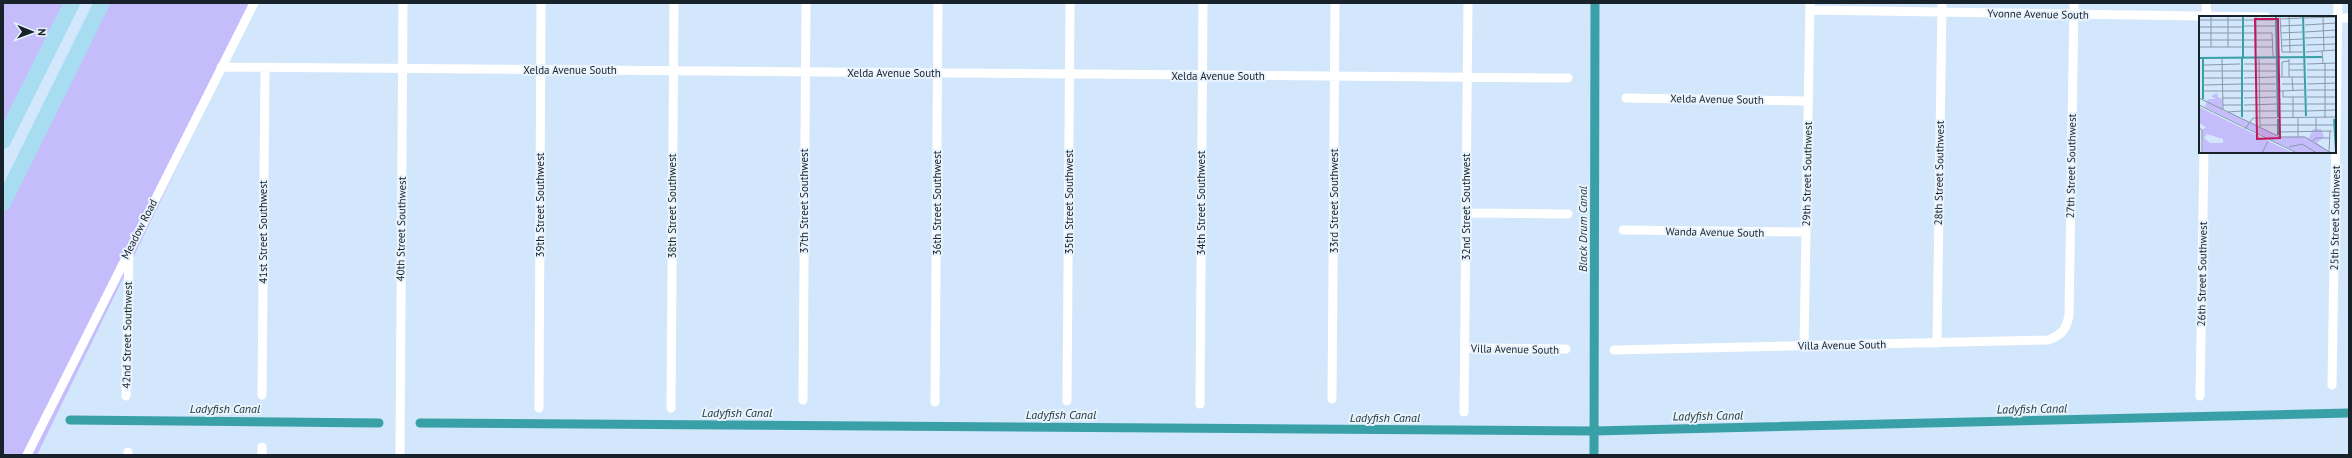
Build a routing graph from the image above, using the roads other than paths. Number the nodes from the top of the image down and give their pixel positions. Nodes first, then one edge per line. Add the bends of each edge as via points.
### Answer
1 (72, 3) edge
2 (102, 3) edge
3 (254, 3) edge
4 (403, 3) edge
5 (541, 3) edge
6 (674, 3) edge
7 (806, 3) edge
8 (938, 3) edge
9 (1070, 3) edge
10 (1203, 3) edge
11 (1335, 3) edge
12 (1468, 3) edge
13 (2074, 3) edge
14 (2206, 3) edge
15 (2338, 3) edge
16 (1810, 7) edge
17 (1942, 8) edge
18 (2074, 14) junction
19 (2207, 16) edge
20 (2199, 17) edge
21 (2337, 18) edge
22 (2349, 18) edge
23 (221, 67) junction
24 (264, 68) junction
25 (403, 69) junction
26 (541, 70) junction
27 (673, 71) junction
28 (805, 72) junction
29 (938, 73) junction
30 (1070, 74) junction
31 (1202, 76) junction
32 (1335, 76) junction
33 (1467, 78) junction
34 (1568, 78) dead end
35 (2336, 91) edge
36 (1626, 98) dead end
37 (1808, 100) junction
38 (3, 141) edge
39 (2204, 153) edge
40 (2335, 153) edge
41 (3, 203) edge
42 (1466, 213) junction
43 (1568, 214) dead end
44 (1623, 230) dead end
45 (1806, 232) junction
46 (129, 250) junction
47 (2066, 328) joint
48 (1937, 343) junction
49 (1804, 346) junction
50 (1465, 348) junction
51 (1566, 349) dead end
52 (1614, 350) dead end
53 (2332, 385) dead end
54 (262, 395) dead end
55 (126, 396) dead end
56 (2200, 396) dead end
57 (1332, 399) dead end
58 (803, 400) dead end
59 (1067, 401) dead end
60 (935, 402) dead end
61 (1200, 404) dead end
62 (538, 408) dead end
63 (671, 408) dead end
64 (1464, 412) dead end
65 (27, 455) edge
66 (400, 455) edge

1 - 38 highway
2 - 41 highway
3 - 23 street, Meadow Road
4 - 25 street, 40th Street Southwest
5 - 26 street, 39th Street Southwest
6 - 27 street, 38th Street Southwest
7 - 28 street, 37th Street Southwest
8 - 29 street, 36th Street Southwest
9 - 30 street, 35th Street Southwest
10 - 31 street, 34th Street Southwest
11 - 32 street, 33rd Street Southwest
12 - 33 street, 32nd Street Southwest
13 - 18 street, 27th Street Southwest
14 - 19 street
15 - 21 street, 25th Street Southwest
16 - 17 street, Yvonne Avenue South
16 - 37 street, 29th Street Southwest
17 - 18 street, Yvonne Avenue South
17 - 48 street, 28th Street Southwest
18 - 20 street, Yvonne Avenue South
18 - 47 street, 27th Street Southwest via 2069,316
21 - 22 street
21 - 35 street, 25th Street Southwest
23 - 24 street, Xelda Avenue South
23 - 46 street, Meadow Road
24 - 25 street, Xelda Avenue South
24 - 54 street, 41st Street Southwest
25 - 26 street, Xelda Avenue South
25 - 66 street, 40th Street Southwest
26 - 27 street, Xelda Avenue South
26 - 62 street, 39th Street Southwest
27 - 28 street, Xelda Avenue South
27 - 63 street, 38th Street Southwest
28 - 29 street, Xelda Avenue South
28 - 58 street, 37th Street Southwest
29 - 30 street, Xelda Avenue South
29 - 60 street, 36th Street Southwest
30 - 31 street, Xelda Avenue South
30 - 59 street, 35th Street Southwest
31 - 32 street, Xelda Avenue South
31 - 61 street, 34th Street Southwest
32 - 33 street, Xelda Avenue South
32 - 57 street, 33rd Street Southwest
33 - 34 street, Xelda Avenue South
33 - 42 street, 32nd Street Southwest
36 - 37 street, Xelda Avenue South
37 - 45 street, 29th Street Southwest
39 - 56 street, 26th Street Southwest
40 - 53 street, 25th Street Southwest
42 - 43 street
42 - 50 street, 32nd Street Southwest
44 - 45 street, Wanda Avenue South
45 - 49 street, 29th Street Southwest
46 - 55 street, 42nd Street Southwest
46 - 65 street, Meadow Road
47 - 48 street, Villa Avenue South via 2058,336 2048,340
48 - 49 street, Villa Avenue South
49 - 52 street, Villa Avenue South
50 - 51 street, Villa Avenue South
50 - 64 street, 32nd Street Southwest

